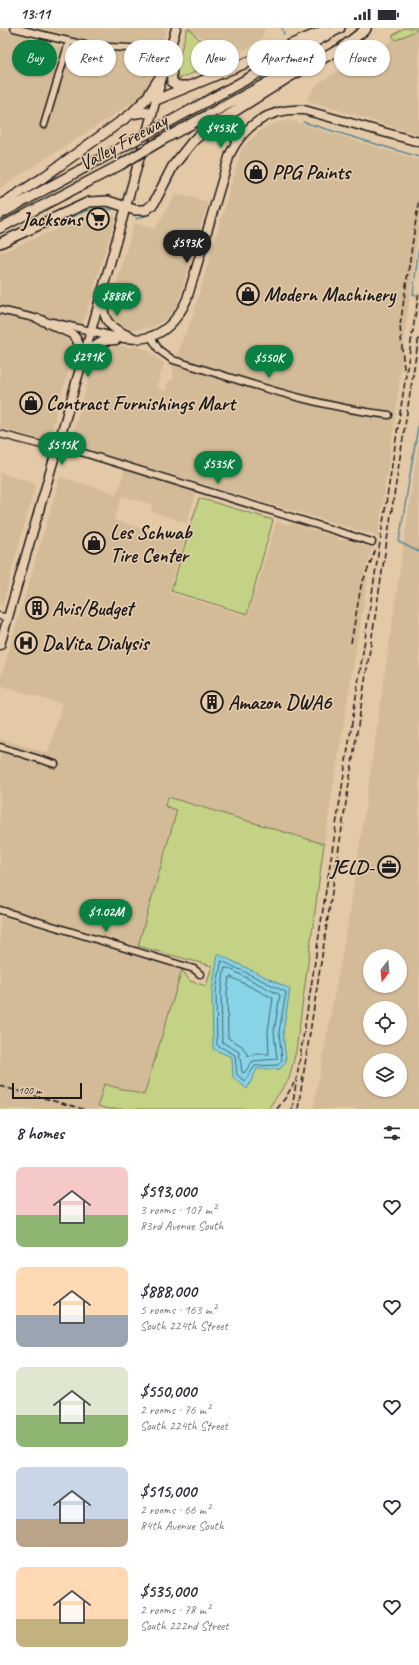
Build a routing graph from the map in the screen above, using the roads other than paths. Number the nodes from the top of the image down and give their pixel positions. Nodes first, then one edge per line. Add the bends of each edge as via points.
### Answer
1 (14, 28) edge
2 (176, 28) edge
3 (331, 28) edge
4 (340, 28) edge
5 (367, 28) edge
6 (34, 31) edge
7 (173, 40) edge
8 (65, 41) edge
9 (65, 55) edge
10 (161, 76) edge
11 (163, 76) edge
12 (170, 76) edge
13 (193, 85) junction
14 (156, 100) junction
15 (131, 114) junction
16 (152, 114) junction
17 (44, 126) dead end
18 (419, 142) edge
19 (0, 205) edge
20 (126, 206) junction
21 (0, 214) edge
22 (0, 228) edge
23 (0, 243) edge
24 (103, 288) junction
25 (0, 310) edge
26 (39, 319) junction
27 (91, 331) junction
28 (151, 337) junction
29 (127, 339) junction
30 (139, 340) junction
31 (81, 364) junction
32 (389, 415) dead end
33 (0, 434) edge
34 (58, 447) junction
35 (372, 542) dead end
36 (4, 617) edge
37 (0, 645) edge
38 (0, 747) edge
39 (55, 764) dead end
40 (0, 910) edge
41 (200, 974) dead end

1 - 6 street
2 - 7 main road
3 - 13 highway
4 - 21 highway, Valley Freeway, bridge
5 - 20 highway via 340,49 289,77 208,128 189,145 172,166 150,208 143,211
5 - 22 highway, Valley Freeway, bridge via 120,165
6 - 8 street
9 - 17 street
10 - 15 highway via 146,99
11 - 14 main road
12 - 13 highway via 170,80 178,86
13 - 14 highway
14 - 16 main road
15 - 16 highway
15 - 19 highway via 42,179
16 - 20 main road
18 - 28 main road via 304,110 276,113 255,123 241,135 230,154 185,305 170,325
20 - 23 highway via 103,201 89,202
20 - 24 main road
24 - 27 main road
24 - 30 main road via 103,306 107,321 117,330
25 - 26 street
26 - 27 street
26 - 31 main road via 72,334 79,341
27 - 29 main road
27 - 31 main road
28 - 30 main road
28 - 32 street via 159,350 172,360 279,392
29 - 30 main road
29 - 31 main road via 110,340 94,346
31 - 34 main road
33 - 34 street
34 - 35 street
34 - 36 main road
36 - 37 main road
38 - 39 street
40 - 41 street via 194,969

